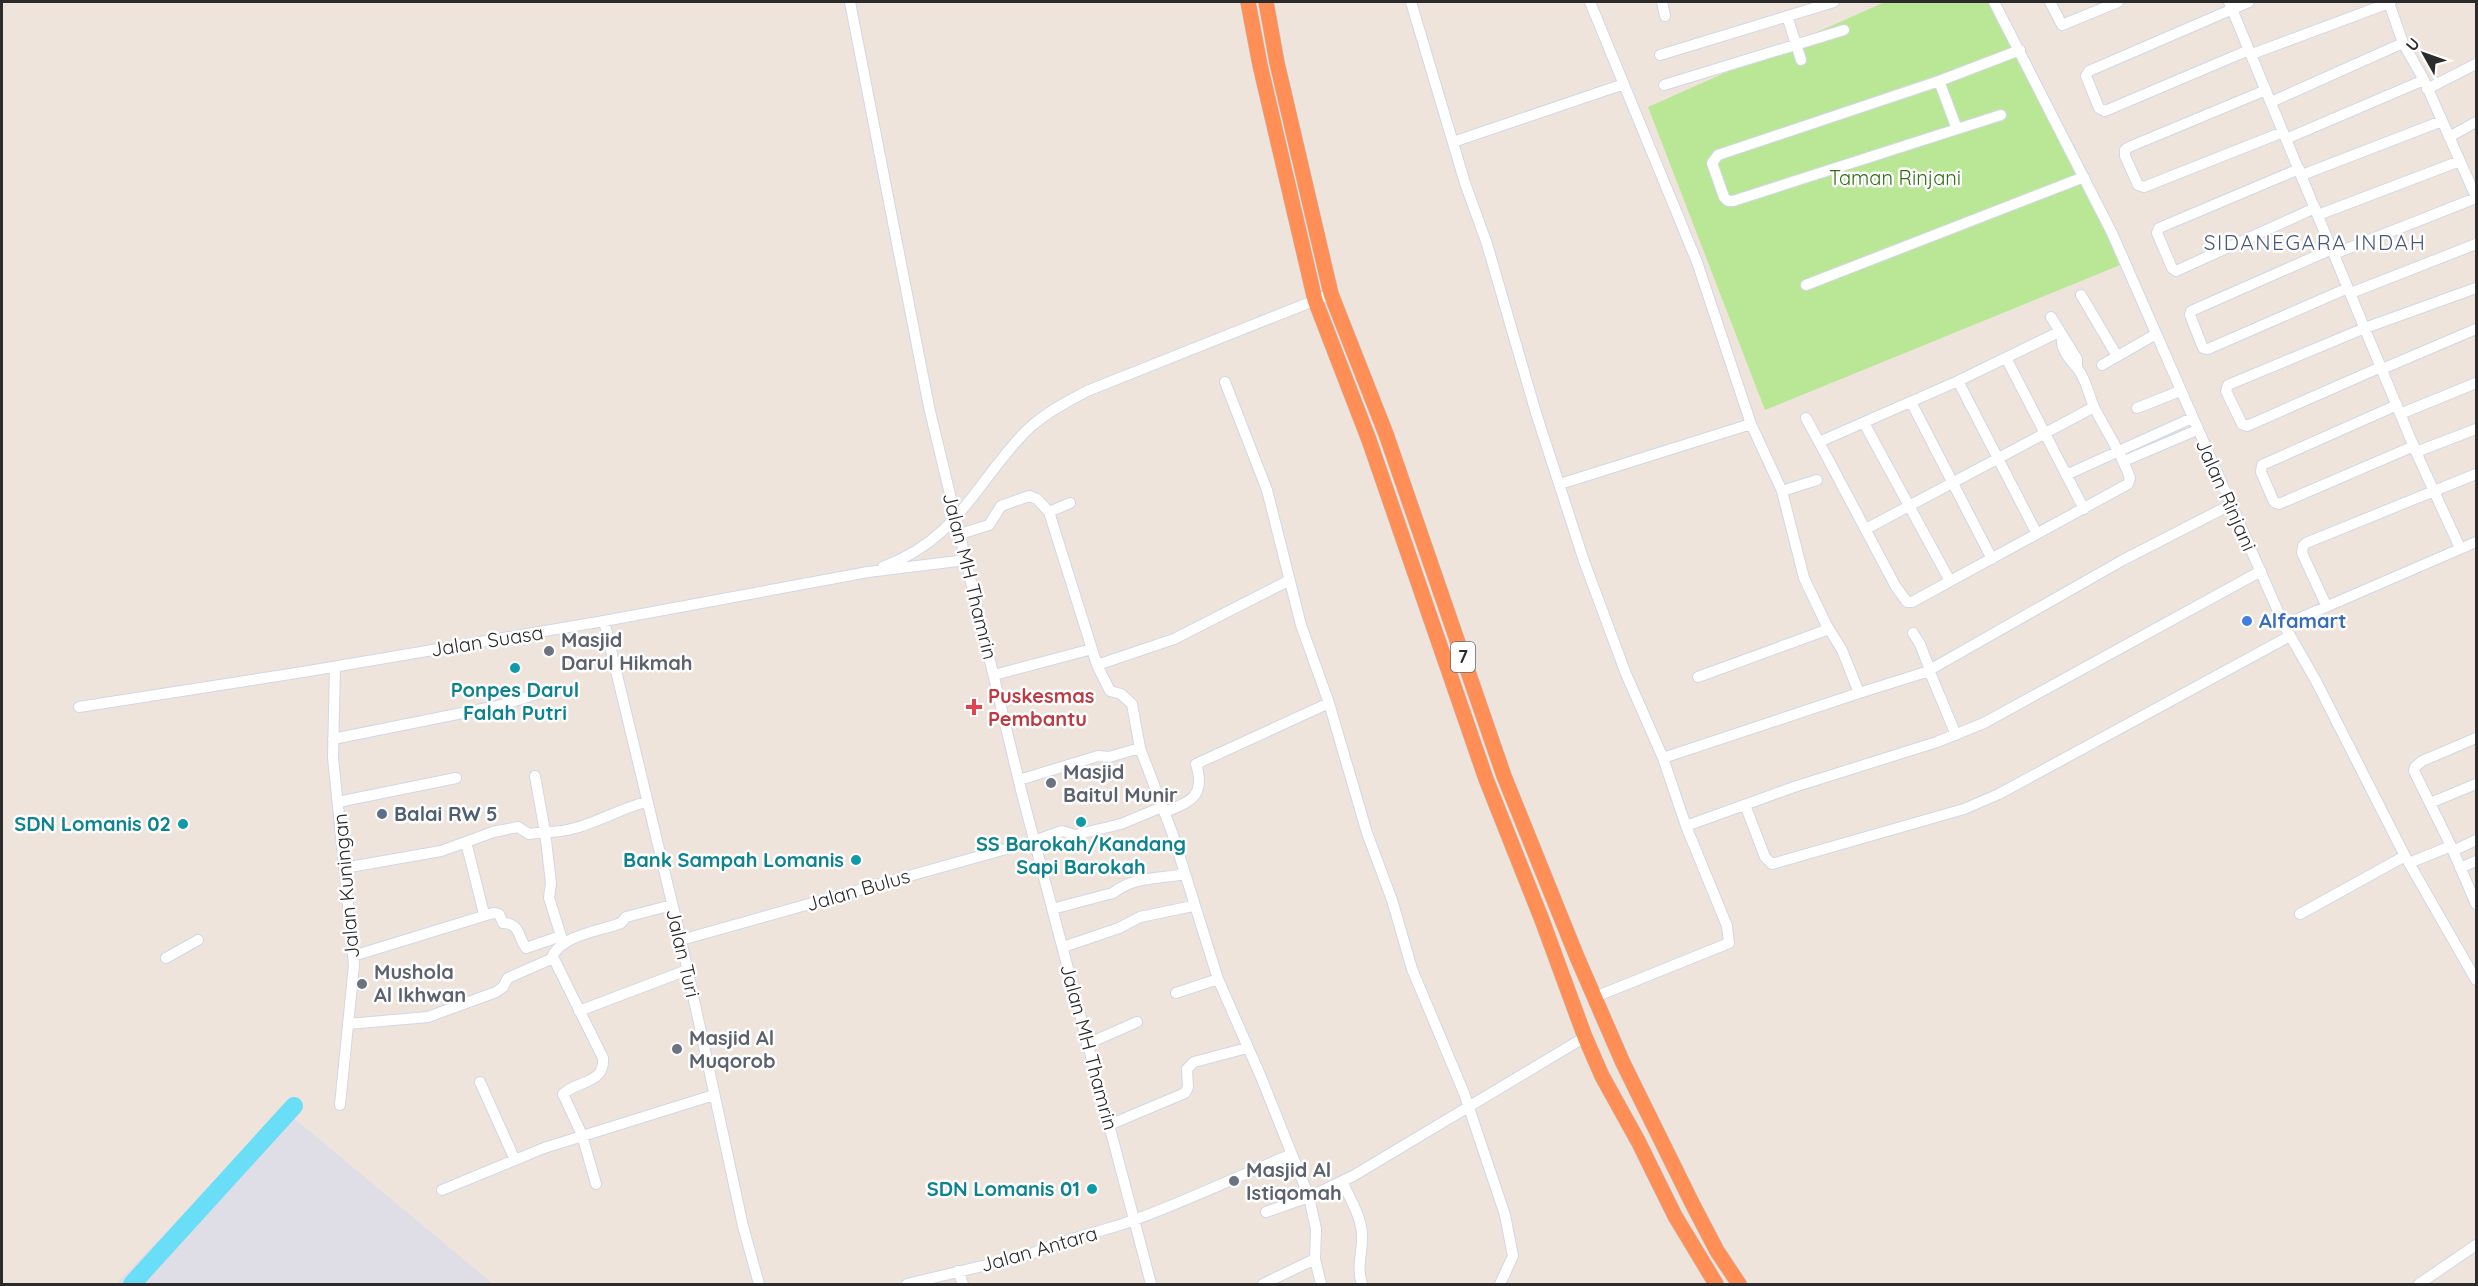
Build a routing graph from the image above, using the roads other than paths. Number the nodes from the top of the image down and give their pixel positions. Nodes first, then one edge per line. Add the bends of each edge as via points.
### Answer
1 (850, 2) edge
2 (1248, 2) edge
3 (1266, 2) edge
4 (1414, 2) edge
5 (1590, 2) edge
6 (1662, 2) edge
7 (1834, 2) edge
8 (1994, 2) edge
9 (2050, 2) edge
10 (2118, 2) edge
11 (2249, 2) edge
12 (2390, 2) edge
13 (2231, 5) edge
14 (1665, 16) dead end
15 (1787, 16) junction
16 (1844, 30) dead end
17 (2403, 43) junction
18 (1796, 45) junction
19 (2020, 50) junction
20 (2250, 52) junction
21 (1660, 55) dead end
22 (1801, 60) dead end
23 (2476, 64) edge
24 (1939, 81) junction
25 (1624, 84) junction
26 (1664, 85) dead end
27 (2425, 85) junction
28 (2266, 90) junction
29 (2271, 102) junction
30 (2001, 115) dead end
31 (2442, 121) junction
32 (2476, 122) edge
33 (1958, 129) junction
34 (2285, 135) junction
35 (2449, 137) junction
36 (1453, 142) junction
37 (2460, 161) junction
38 (2300, 172) junction
39 (2084, 177) junction
40 (2476, 198) edge
41 (2316, 212) junction
42 (2476, 244) edge
43 (2333, 252) junction
44 (1806, 285) dead end
45 (2476, 288) edge
46 (2350, 291) junction
47 (1331, 294) junction
48 (2081, 295) dead end
49 (1315, 300) junction
50 (2051, 317) dead end
51 (2365, 328) junction
52 (2476, 329) edge
53 (2060, 334) junction
54 (2157, 334) junction
55 (2117, 356) junction
56 (2006, 358) junction
57 (2102, 365) dead end
58 (2382, 368) junction
59 (1958, 381) junction
60 (1225, 382) dead end
61 (2476, 383) edge
62 (2180, 391) junction
63 (1911, 402) junction
64 (2094, 407) junction
65 (2137, 408) dead end
66 (2399, 409) junction
67 (1806, 418) dead end
68 (2192, 418) junction
69 (1864, 423) junction
70 (1751, 424) junction
71 (2197, 429) junction
72 (2476, 429) edge
73 (2044, 434) junction
74 (1819, 442) junction
75 (2415, 449) junction
76 (2122, 456) junction
77 (1998, 458) junction
78 (2476, 474) edge
79 (2066, 475) junction
80 (1817, 480) dead end
81 (1952, 482) junction
82 (1560, 484) junction
83 (2435, 489) junction
84 (1782, 491) junction
85 (1070, 503) dead end
86 (1909, 504) junction
87 (2232, 504) junction
88 (2084, 509) junction
89 (1049, 512) junction
90 (956, 520) junction
91 (1866, 529) junction
92 (960, 534) junction
93 (2037, 534) junction
94 (2476, 542) edge
95 (2460, 548) junction
96 (1992, 559) junction
97 (966, 560) junction
98 (2261, 571) junction
99 (868, 572) junction
100 (1288, 580) junction
101 (1950, 581) junction
102 (2326, 605) junction
103 (1449, 615) junction
104 (604, 621) junction
105 (1432, 622) junction
106 (2284, 625) junction
107 (1829, 629) junction
108 (1913, 633) dead end
109 (2290, 636) junction
110 (1092, 649) junction
111 (1097, 665) junction
112 (335, 667) junction
113 (1930, 670) junction
114 (994, 675) junction
115 (1698, 677) dead end
116 (546, 691) dead end
117 (1859, 693) junction
118 (1329, 703) junction
119 (80, 707) dead end
120 (1956, 735) junction
121 (2476, 738) edge
122 (333, 739) junction
123 (1140, 748) junction
124 (1663, 758) junction
125 (535, 776) dead end
126 (456, 778) dead end
127 (1019, 780) junction
128 (2476, 784) edge
129 (338, 802) junction
130 (646, 802) junction
131 (2430, 803) junction
132 (1745, 805) junction
133 (1163, 809) junction
134 (1686, 826) junction
135 (545, 832) junction
136 (2476, 840) edge
137 (1035, 841) junction
138 (466, 842) junction
139 (2452, 848) junction
140 (2407, 860) junction
141 (2476, 861) edge
142 (344, 868) junction
143 (2460, 868) junction
144 (1185, 874) junction
145 (2476, 904) edge
146 (672, 905) junction
147 (1193, 906) junction
148 (1052, 909) junction
149 (484, 914) junction
150 (2300, 914) dead end
151 (563, 939) junction
152 (198, 940) dead end
153 (681, 940) junction
154 (1063, 947) junction
155 (353, 956) junction
156 (553, 957) junction
157 (1577, 957) junction
158 (166, 958) dead end
159 (1558, 966) junction
160 (687, 970) junction
161 (1218, 980) junction
162 (2476, 980) edge
163 (1176, 993) dead end
164 (1595, 997) junction
165 (579, 1011) junction
166 (1137, 1022) dead end
167 (348, 1024) junction
168 (1585, 1037) junction
169 (1087, 1044) junction
170 (1247, 1048) junction
171 (1623, 1063) junction
172 (1602, 1076) junction
173 (480, 1082) dead end
174 (714, 1095) junction
175 (340, 1105) dead end
176 (1470, 1106) junction
177 (1109, 1125) junction
178 (582, 1135) junction
179 (1290, 1155) junction
180 (515, 1160) junction
181 (1676, 1172) junction
182 (1658, 1180) junction
183 (1342, 1181) junction
184 (596, 1184) dead end
185 (442, 1190) dead end
186 (1309, 1197) junction
187 (1266, 1212) dead end
188 (1135, 1220) junction
189 (2476, 1245) edge
190 (1315, 1259) junction
191 (958, 1271) junction
192 (759, 1284) edge
193 (907, 1284) edge
194 (963, 1284) edge
195 (1151, 1284) edge
196 (1263, 1284) edge
197 (1321, 1284) edge
198 (1362, 1284) edge
199 (1500, 1284) edge
200 (1716, 1284) edge
201 (1739, 1284) edge
202 (2419, 1284) edge

1 - 90 street, Jalan MH Thamrin via 928,407
2 - 49 highway, 7
3 - 47 highway, 7
4 - 36 street
5 - 25 street
6 - 14 street
7 - 15 street
8 - 19 street, Jalan Rinjani
9 - 10 street via 2062,25
11 - 13 street
12 - 17 street
12 - 20 street
13 - 20 street
13 - 20 street via 2089,71 2086,76 2099,108 2105,111
15 - 18 street
15 - 21 street
16 - 18 street
17 - 27 street
17 - 29 street
18 - 22 street
18 - 26 street
19 - 24 street
19 - 39 street, Jalan Rinjani
20 - 28 street
23 - 27 street
24 - 33 street
24 - 33 street via 1718,155 1712,163 1724,197 1733,201
25 - 36 street
25 - 70 street via 1697,262
27 - 31 street
27 - 34 street
28 - 29 street
28 - 34 street via 2128,147 2125,156 2138,185 2144,187
29 - 34 street
30 - 33 street
31 - 35 street
31 - 38 street
32 - 35 street
34 - 38 street
35 - 37 street
36 - 82 street
37 - 40 street
37 - 41 street
38 - 41 street
38 - 41 street via 2159,228 2157,233 2176,271
39 - 44 street
39 - 54 street, Jalan Rinjani
40 - 43 street
41 - 43 street
42 - 46 street
43 - 46 street
43 - 46 street via 2191,311 2203,348
45 - 51 street
46 - 51 street
47 - 49 street
47 - 103 highway, 7 via 1386,434
48 - 55 street
49 - 90 street via 1087,391 1059,406 1014,444
49 - 105 highway, 7
50 - 53 street
51 - 58 street
51 - 58 street via 2228,385 2227,394 2242,424 2247,426
52 - 58 street
53 - 56 street
53 - 64 street
54 - 55 street
54 - 62 street, Jalan Rinjani
55 - 57 street
56 - 59 street
56 - 73 street
58 - 66 street
59 - 63 street
59 - 77 street
60 - 100 street via 1267,490
61 - 66 street
62 - 65 street
62 - 68 street, Jalan Rinjani
63 - 69 street
63 - 81 street
64 - 73 street
64 - 76 street
66 - 75 street
66 - 75 street via 2262,465 2261,472 2277,504
67 - 74 street
68 - 71 street, Jalan Rinjani
68 - 76 street
69 - 74 street
69 - 86 street
70 - 82 street
70 - 84 street
71 - 76 street
71 - 87 street, Jalan Rinjani
72 - 75 street
73 - 77 street
73 - 79 street
74 - 91 street
75 - 83 street
76 - 79 street
76 - 88 street via 2130,478 2128,484
77 - 81 street
77 - 93 street
78 - 83 street
79 - 88 street
80 - 84 street
81 - 86 street
81 - 96 street
82 - 124 street via 1602,613
83 - 95 street
83 - 102 street via 2303,546 2302,553
84 - 107 street via 1804,578
85 - 89 street
86 - 91 street
86 - 101 street
87 - 98 street, Jalan Rinjani
87 - 113 street via 2123,560
88 - 93 street
89 - 92 street via 1029,496 1001,506 986,527
89 - 110 street
90 - 92 street, Jalan MH Thamrin
90 - 99 street via 915,552
91 - 101 street via 1907,602
92 - 97 street, Jalan MH Thamrin
93 - 96 street
94 - 95 street
95 - 102 street
96 - 101 street
97 - 99 street, Jalan Suasa
97 - 114 street, Jalan MH Thamrin
98 - 106 street, Jalan Rinjani
98 - 120 street
99 - 104 street, Jalan Suasa
100 - 111 street via 1174,639
100 - 118 street
102 - 106 street
103 - 105 highway
103 - 157 highway, 7 via 1504,776
104 - 112 street, Jalan Suasa
104 - 130 street, Jalan Turi
105 - 159 highway, 7 via 1486,779
106 - 109 street, Jalan Rinjani
107 - 115 street
107 - 117 street
108 - 113 street
109 - 132 street via 1964,810 1772,864 1765,857
109 - 140 street, Jalan Rinjani
110 - 111 street
110 - 114 street
111 - 123 street via 1110,691 1121,694 1132,704
112 - 119 street, Jalan Suasa
112 - 122 street, Jalan Kuningan
113 - 117 street
113 - 120 street
114 - 127 street, Jalan MH Thamrin
116 - 122 street via 502,705
117 - 124 street
118 - 133 street, Jalan Bulus via 1196,764 1201,778 1195,796
118 - 176 street via 1412,969
120 - 132 street
121 - 131 street via 2415,767
122 - 129 street, Jalan Kuningan
123 - 127 street via 1109,757 1098,756
123 - 133 street
124 - 134 street
125 - 135 street
126 - 129 street
127 - 137 street, Jalan MH Thamrin
128 - 131 street
129 - 142 street, Jalan Kuningan
130 - 135 street via 575,830
130 - 146 street, Jalan Turi
131 - 139 street
132 - 134 street
133 - 137 street, Jalan Bulus via 1121,824 1075,835 1062,831
133 - 144 street
134 - 164 street via 1728,926 1729,943
135 - 138 street via 529,834 518,827
135 - 151 street via 552,883 549,898
136 - 139 street
137 - 148 street, Jalan MH Thamrin
137 - 153 street, Jalan Bulus
138 - 142 street via 441,851
138 - 149 street
139 - 140 street
139 - 143 street
140 - 150 street
140 - 162 street, Jalan Rinjani
141 - 143 street
142 - 155 street, Jalan Kuningan
143 - 145 street
144 - 147 street
144 - 148 street via 1143,880
146 - 151 street
146 - 153 street, Jalan Turi
147 - 154 street via 1140,917
147 - 161 street
148 - 154 street, Jalan MH Thamrin
149 - 151 street via 497,913 501,922 517,928 526,948
149 - 155 street
151 - 156 street
152 - 158 street
153 - 160 street, Jalan Turi
154 - 169 street, Jalan MH Thamrin
155 - 167 street, Jalan Kuningan
156 - 165 street
156 - 167 street via 508,978 496,992 440,1014
157 - 159 highway
157 - 164 highway, 7
159 - 168 highway, 7
160 - 165 street
160 - 174 street, Jalan Turi
161 - 163 street
161 - 170 street
164 - 171 highway, 7
165 - 178 street via 603,1058 600,1075 563,1094
166 - 169 street
167 - 175 street, Jalan Kuningan
168 - 172 highway, 7
168 - 176 street
169 - 177 street, Jalan MH Thamrin
170 - 177 street via 1194,1062 1187,1069 1185,1093
170 - 179 street
171 - 172 highway
171 - 181 highway, 7
172 - 182 highway, 7
173 - 180 street
174 - 178 street
174 - 192 street, Jalan Turi
176 - 183 street
176 - 199 street via 1510,1233 1513,1256
177 - 188 street, Jalan MH Thamrin
178 - 180 street
178 - 184 street
179 - 186 street
179 - 188 street, Jalan Antara
180 - 185 street
181 - 182 highway
181 - 201 highway, 7
182 - 200 highway, 7
183 - 186 street
183 - 198 street via 1362,1232
186 - 187 street
186 - 190 street via 1316,1228
188 - 191 street, Jalan Antara via 1029,1255
188 - 195 street, Jalan MH Thamrin
189 - 202 street
190 - 196 street
190 - 197 street
191 - 193 street, Jalan Antara
191 - 194 street

